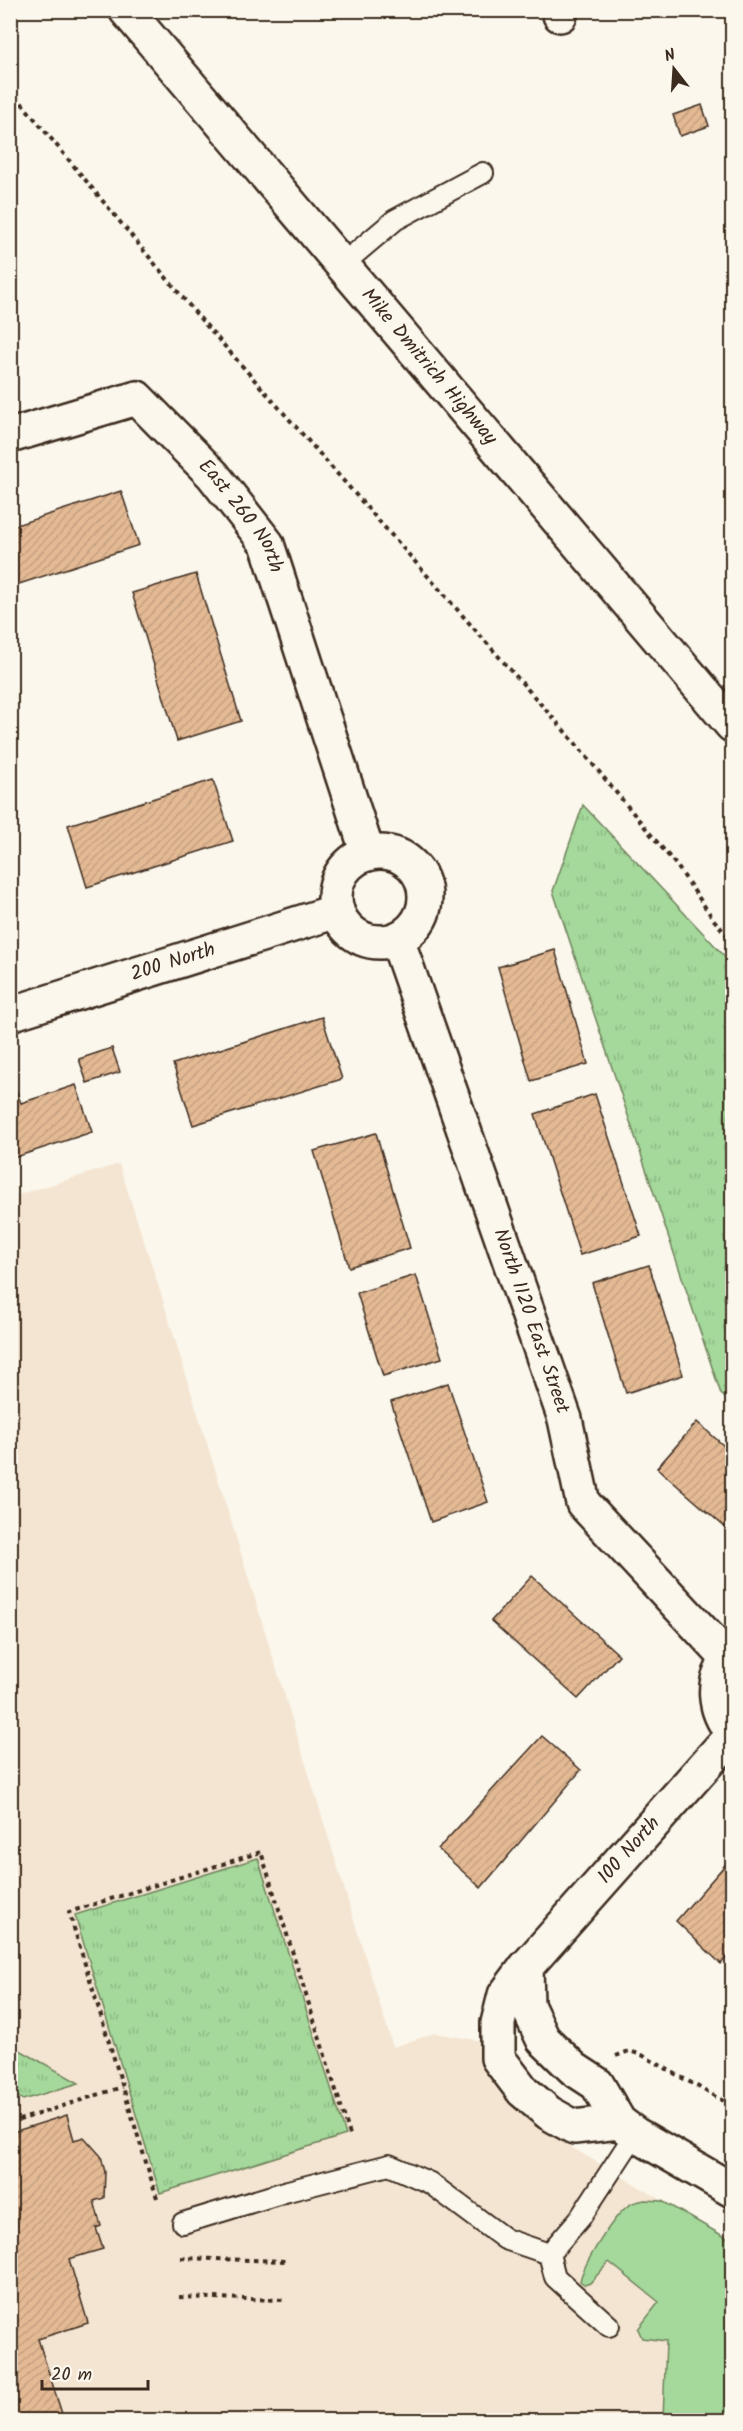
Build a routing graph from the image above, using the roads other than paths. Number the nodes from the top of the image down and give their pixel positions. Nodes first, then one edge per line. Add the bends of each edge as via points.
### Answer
1 (126, 10) edge
2 (483, 173) dead end
3 (343, 264) junction
4 (10, 436) edge
5 (732, 725) edge
6 (368, 854) junction
7 (337, 911) junction
8 (397, 939) junction
9 (10, 1014) edge
10 (731, 1659) edge
11 (732, 1733) edge
12 (526, 1967) junction
13 (627, 2128) junction
14 (732, 2190) edge
15 (183, 2223) dead end
16 (549, 2254) junction
17 (609, 2326) dead end

1 - 3 main road, Mike Dmitrich Highway
2 - 3 lane via 395,220
3 - 5 main road, Mike Dmitrich Highway
4 - 6 main road, East 260 North via 137,398 213,475 267,544
6 - 7 main road via 344,870 334,897
6 - 8 main road via 398,855 420,875 425,905 420,919
7 - 8 main road via 354,934 368,941
7 - 9 main road, 200 North
8 - 10 main road, North 1120 East Street via 566,1419 583,1503
10 - 11 main road via 720,1674 716,1689 717,1706
11 - 12 main road, 100 North
12 - 13 main road via 528,2005 543,2039 597,2084
12 - 13 main road, 100 North via 506,1995 498,2023 498,2058 523,2091 574,2127
13 - 14 main road
13 - 16 lane via 580,2218
15 - 16 lane via 389,2165 430,2183 505,2239
16 - 17 lane via 555,2277

